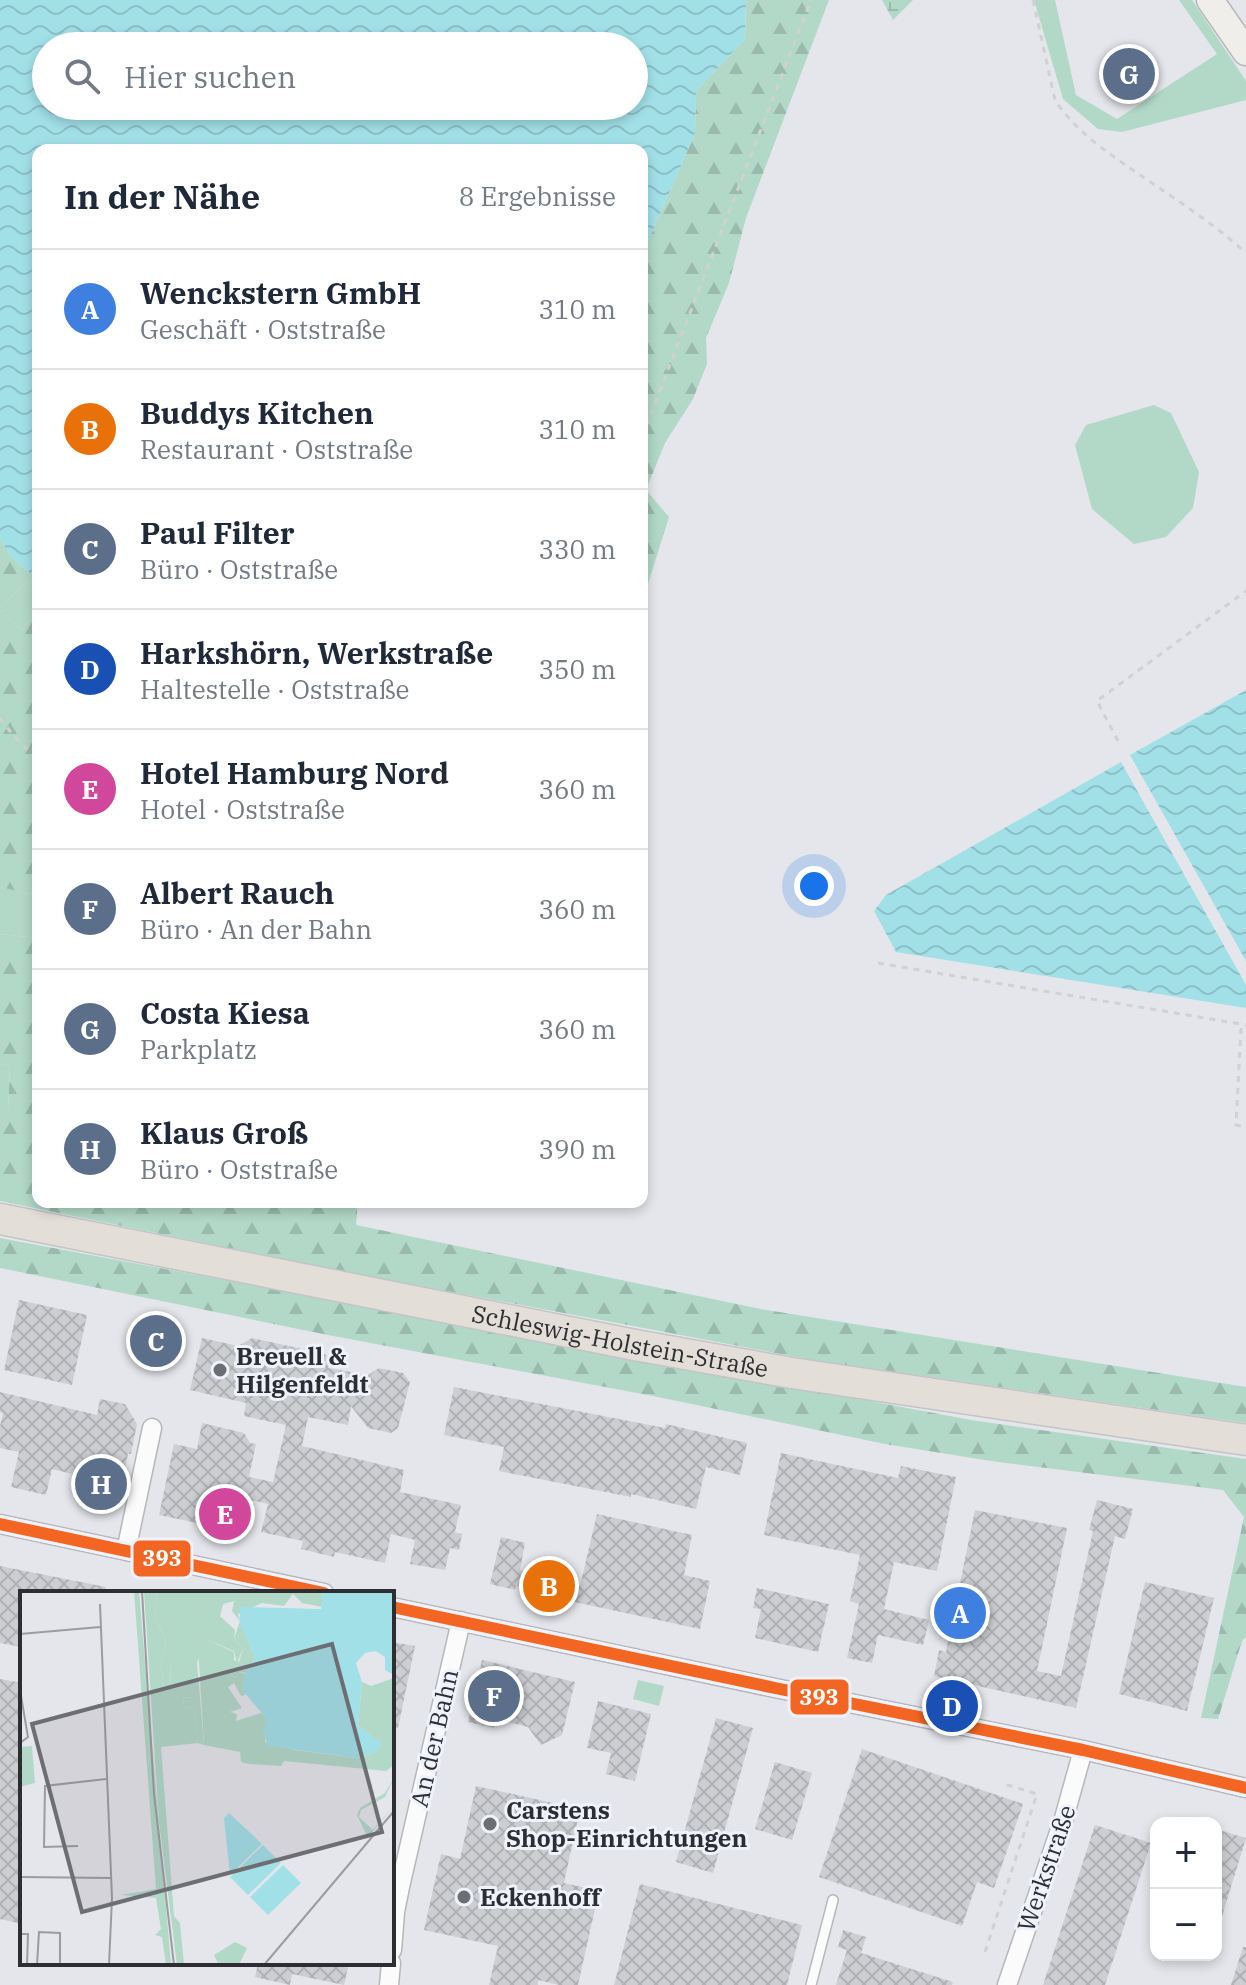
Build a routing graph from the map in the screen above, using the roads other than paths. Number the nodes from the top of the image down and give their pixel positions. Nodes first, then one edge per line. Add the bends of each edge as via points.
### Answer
1 (1210, 0) edge
2 (1246, 52) edge
3 (0, 1219) edge
4 (152, 1428) dead end
5 (1246, 1440) edge
6 (0, 1524) edge
7 (126, 1551) junction
8 (315, 1591) edge
9 (394, 1607) edge
10 (461, 1621) junction
11 (1083, 1750) junction
12 (1246, 1788) edge
13 (833, 1900) dead end
14 (394, 1925) edge
15 (391, 1965) edge
16 (389, 1985) edge
17 (811, 1985) edge
18 (1007, 1985) edge

1 - 2 street
3 - 5 main road, Schleswig-Holstein-Straße via 651,1348
4 - 7 street
6 - 7 street
7 - 8 street
9 - 10 street
10 - 11 street
10 - 14 street, An der Bahn
11 - 12 street
11 - 18 street, Werkstraße
13 - 17 lane
15 - 16 street

